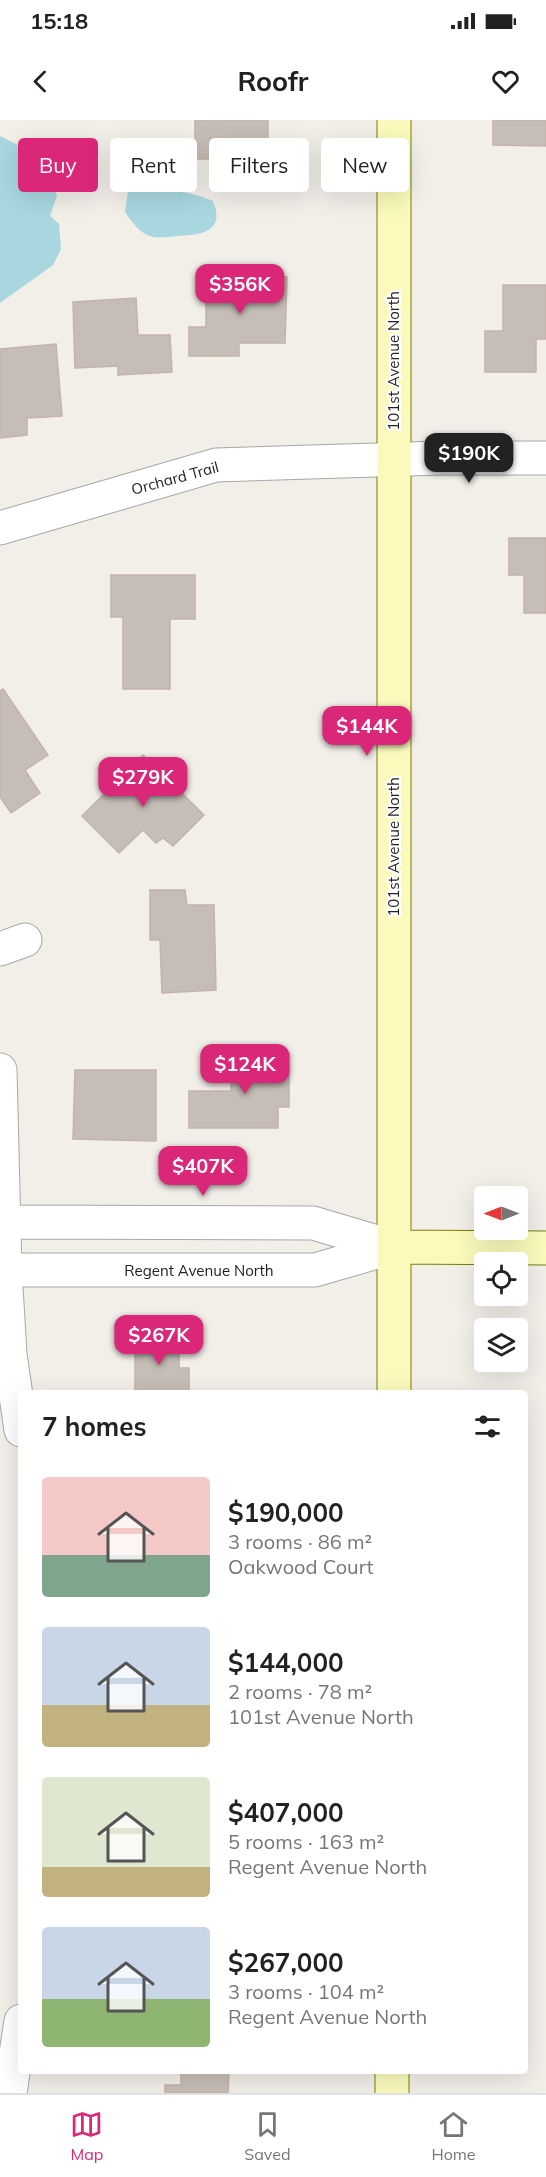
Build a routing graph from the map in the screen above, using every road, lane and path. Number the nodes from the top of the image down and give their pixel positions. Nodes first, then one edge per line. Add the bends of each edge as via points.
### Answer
1 (394, 120) edge
2 (546, 458) edge
3 (392, 459) junction
4 (0, 528) edge
5 (0, 1070) edge
6 (3, 1222) edge
7 (394, 1247) junction
8 (546, 1248) edge
9 (3, 1270) edge
10 (394, 1390) edge
11 (18, 1409) edge
12 (18, 2041) edge
13 (392, 2074) edge
14 (10, 2093) edge
15 (392, 2093) edge

1 - 3 street, 101st Avenue North
2 - 3 street, Orchard Trail
3 - 4 street, Orchard Trail via 216,465
3 - 7 street, 101st Avenue North
5 - 6 street
6 - 7 street, Regent Avenue North via 313,1223
6 - 9 street
7 - 8 street, Regent Avenue North
7 - 9 street, Regent Avenue North via 315,1270
7 - 10 street, 101st Avenue North
9 - 11 street
12 - 14 street
13 - 15 street

